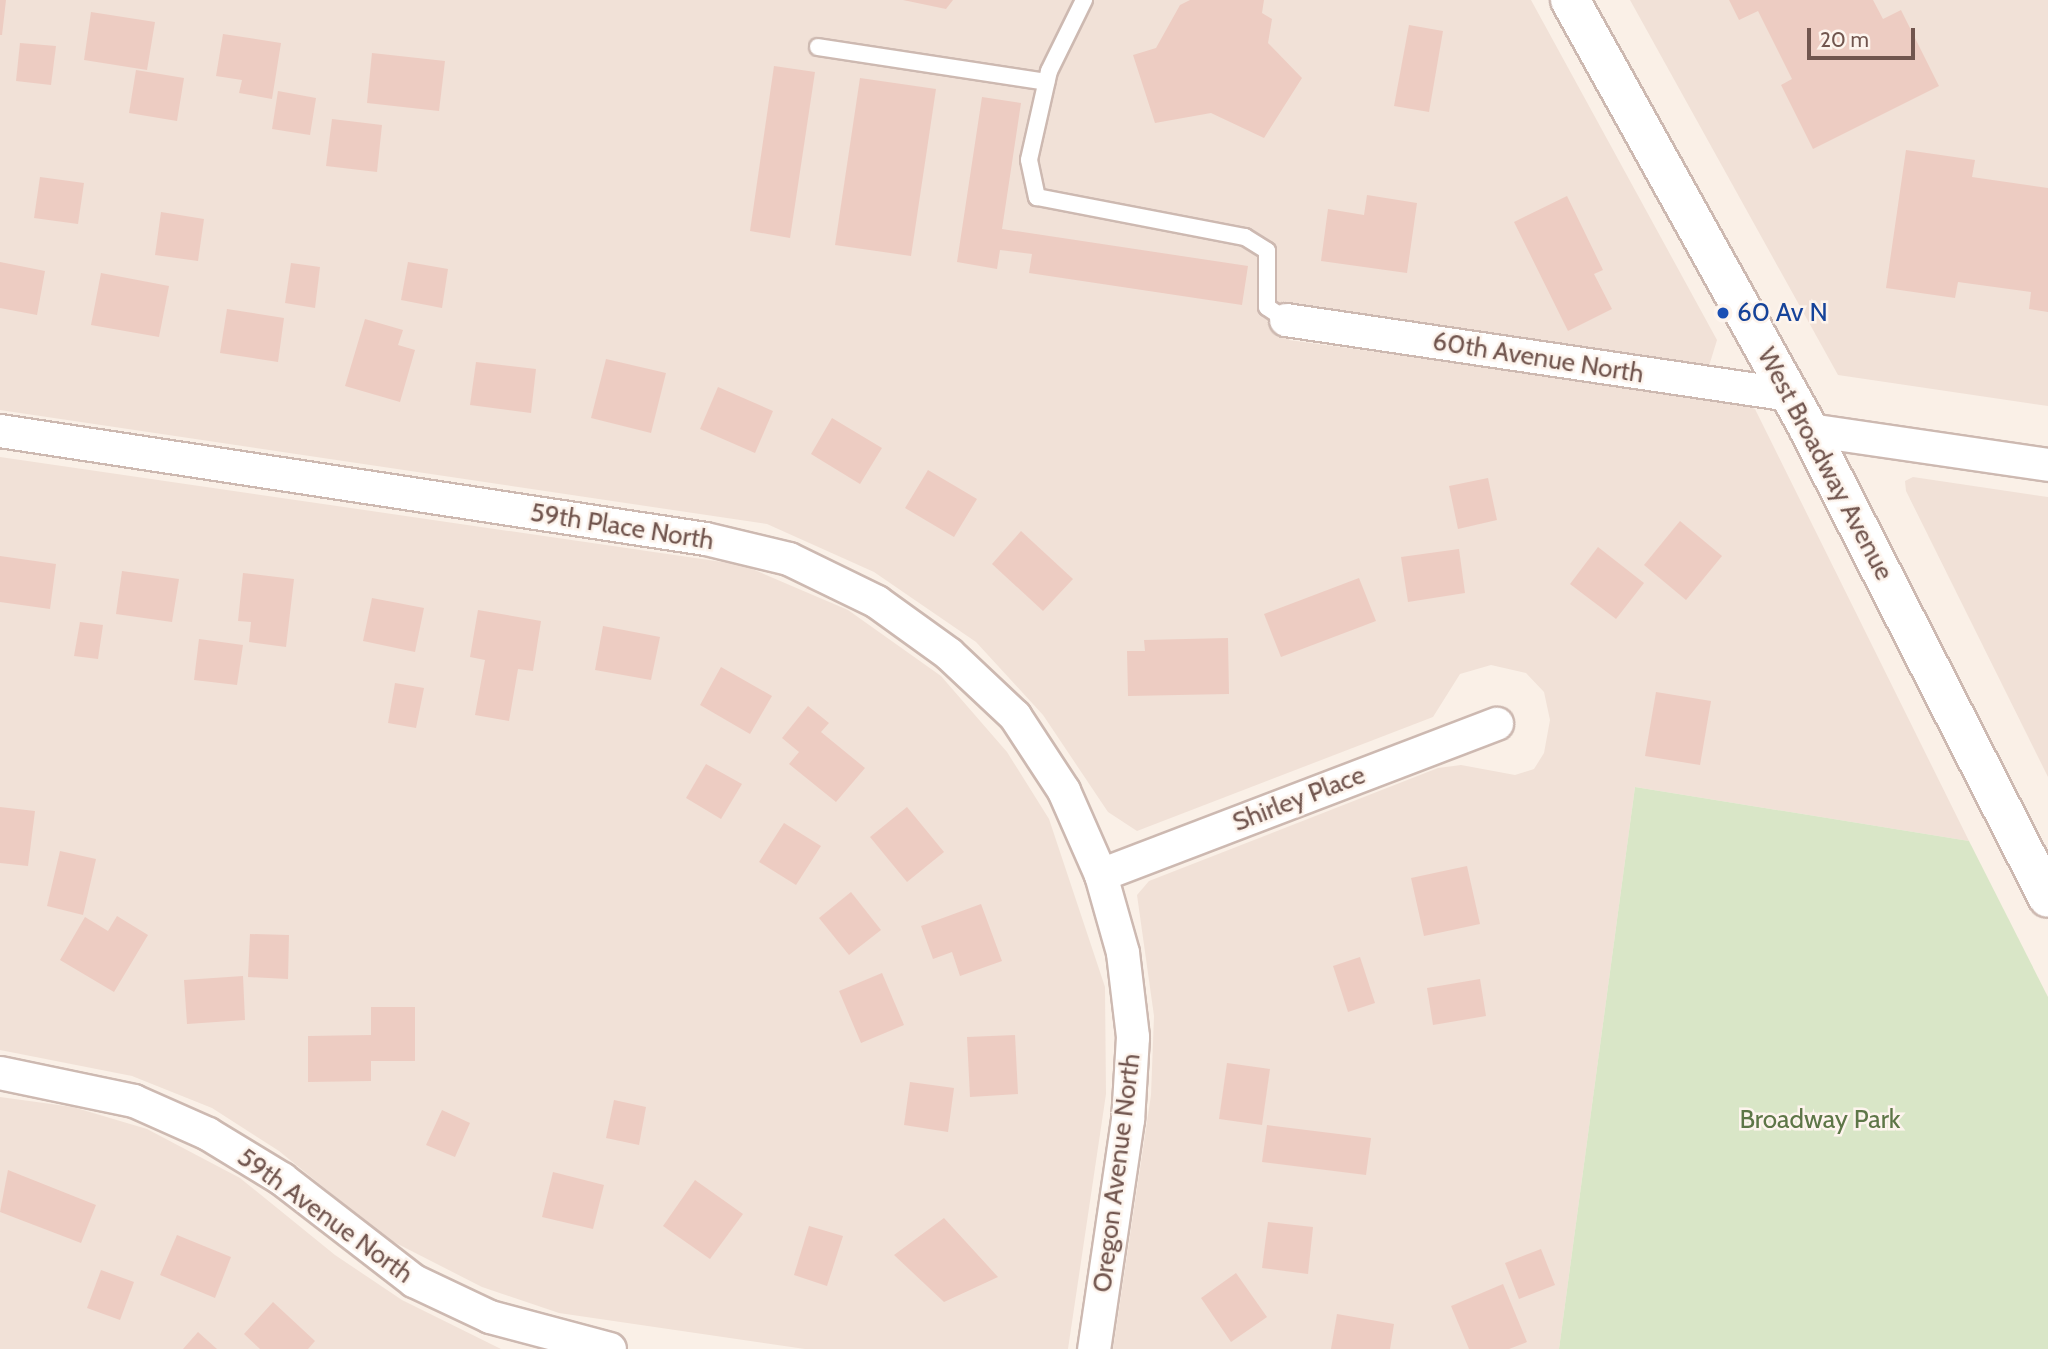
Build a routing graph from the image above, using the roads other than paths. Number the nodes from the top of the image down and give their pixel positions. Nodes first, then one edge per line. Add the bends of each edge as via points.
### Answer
1 (1084, 0) edge
2 (1570, 0) edge
3 (818, 47) dead end
4 (1046, 82) junction
5 (1286, 320) joint
6 (1790, 395) junction
7 (1809, 430) junction
8 (0, 431) edge
9 (2048, 464) edge
10 (1497, 724) dead end
11 (1101, 875) junction
12 (2046, 891) edge
13 (0, 1073) edge
14 (544, 1343) edge
15 (610, 1349) edge
16 (1094, 1349) edge

1 - 4 lane
2 - 6 street, West Broadway Avenue
3 - 4 lane
4 - 5 lane via 1029,160 1037,197 1245,237 1267,251 1268,307
5 - 6 street, 60th Avenue North
6 - 7 street, West Broadway Avenue
7 - 9 street
7 - 12 street, West Broadway Avenue
8 - 11 street, 59th Place North via 706,539 789,559 877,602 949,654 1015,716 1064,791
10 - 11 street, Shirley Place
11 - 16 street, Oregon Avenue North via 1123,953 1133,1037 1128,1120
13 - 14 street, 59th Avenue North via 134,1101 208,1134 282,1179 414,1281
14 - 15 street, 59th Avenue North

